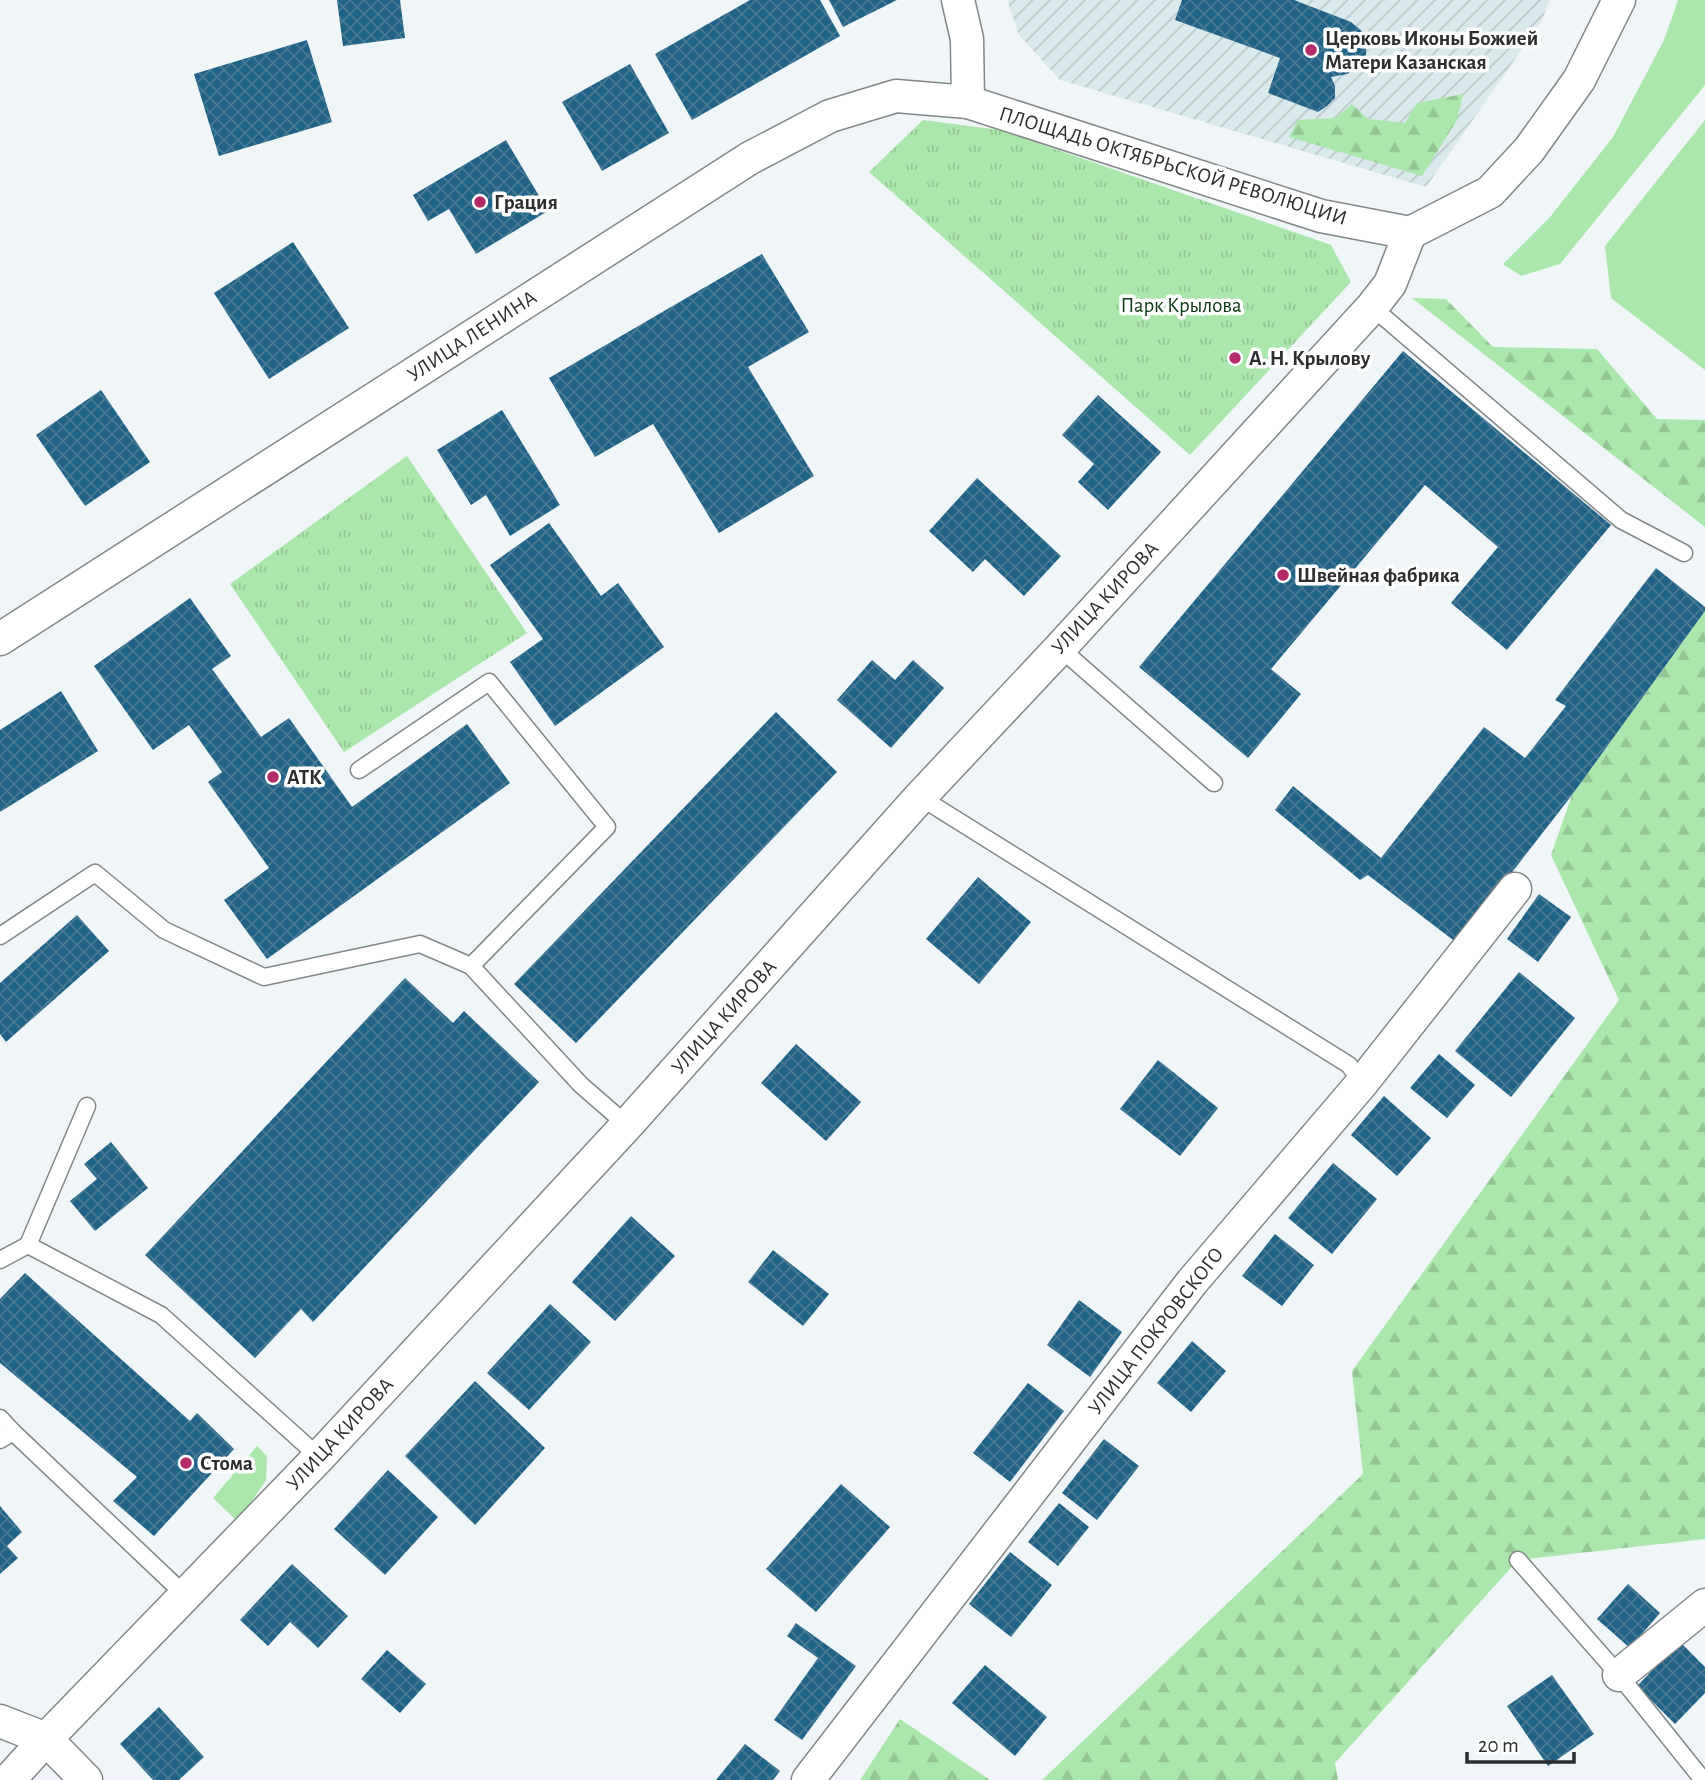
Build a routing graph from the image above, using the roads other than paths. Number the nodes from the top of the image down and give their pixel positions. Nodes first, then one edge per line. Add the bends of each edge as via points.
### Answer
1 (958, 0) edge
2 (1619, 0) edge
3 (968, 102) junction
4 (1409, 233) junction
5 (1372, 307) junction
6 (1684, 553) dead end
7 (0, 639) edge
8 (1060, 648) junction
9 (359, 770) dead end
10 (1214, 783) dead end
11 (920, 797) junction
12 (1515, 889) dead end
13 (0, 936) edge
14 (471, 966) junction
15 (1362, 1083) junction
16 (87, 1106) dead end
17 (627, 1125) junction
18 (28, 1245) junction
19 (0, 1259) edge
20 (0, 1418) edge
21 (7, 1436) edge
22 (319, 1457) junction
23 (1518, 1560) dead end
24 (185, 1595) junction
25 (1705, 1605) edge
26 (1619, 1675) junction
27 (0, 1721) edge
28 (46, 1739) junction
29 (9, 1780) edge
30 (86, 1780) edge
31 (808, 1780) edge
32 (1703, 1780) edge

1 - 3 street via 967,39
2 - 4 street via 1579,79 1529,150 1490,192
3 - 4 street, ПЛОЩАДЬ ОКТЯБРЬСКОЙ РЕВОЛЮЦИИ via 1321,216
3 - 7 street, УЛИЦА ЛЕНИНА via 895,96 830,116 750,158
4 - 5 street, УЛИЦА КИРОВА via 1390,284
5 - 6 lane via 1621,520
5 - 8 street, УЛИЦА КИРОВА
8 - 10 lane
8 - 11 street, УЛИЦА КИРОВА
9 - 14 lane via 489,682 607,827
11 - 15 lane via 1349,1065
11 - 17 street, УЛИЦА КИРОВА
12 - 15 street, УЛИЦА ПОКРОВСКОГО
13 - 14 lane via 95,873 164,930 264,977 420,944
14 - 17 lane via 581,1085
15 - 31 street, УЛИЦА ПОКРОВСКОГО via 1192,1282
16 - 18 lane
17 - 22 street, УЛИЦА КИРОВА
18 - 19 lane
18 - 22 lane via 161,1315
20 - 21 lane
21 - 24 lane
22 - 24 street, УЛИЦА КИРОВА
23 - 26 lane
24 - 28 street, УЛИЦА КИРОВА
25 - 26 street
26 - 32 lane
27 - 28 street
28 - 29 street, УЛИЦА КИРОВА
28 - 30 street

